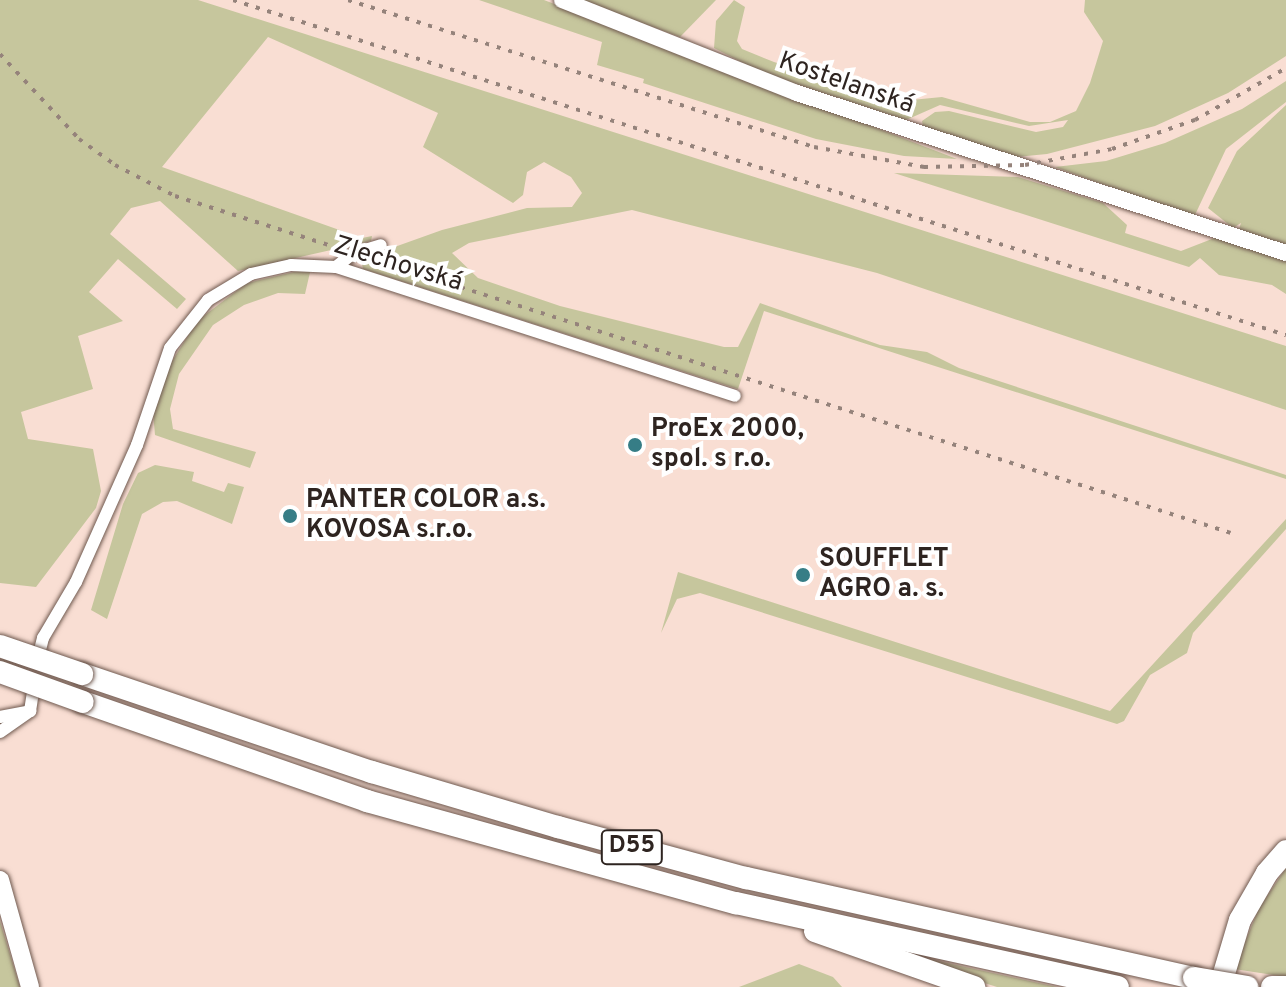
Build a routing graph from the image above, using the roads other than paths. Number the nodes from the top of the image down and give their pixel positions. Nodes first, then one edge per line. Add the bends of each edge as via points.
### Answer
1 (562, 0) edge
2 (381, 245) dead end
3 (1286, 253) edge
4 (336, 267) junction
5 (735, 396) dead end
6 (0, 646) edge
7 (0, 672) edge
8 (30, 711) junction
9 (0, 717) edge
10 (0, 732) edge
11 (1286, 851) edge
12 (0, 880) edge
13 (774, 912) junction
14 (30, 987) edge
15 (974, 987) edge
16 (1118, 987) edge
17 (1220, 987) edge
18 (1247, 987) edge
19 (1272, 987) edge
20 (1286, 987) edge

1 - 3 main road, Kostelanská via 771,84
2 - 4 street via 352,254
4 - 5 street, Zlechovská
4 - 8 street, Zlechovská via 291,265 251,274 208,300 176,339 76,582 43,638
6 - 18 highway, D55, bridge via 372,772 573,831 760,882
7 - 13 highway, D55, bridge via 367,801
8 - 9 street
8 - 10 street
11 - 17 highway via 1240,920
12 - 14 main road
13 - 15 highway via 855,948
13 - 16 highway, D55
19 - 20 highway

